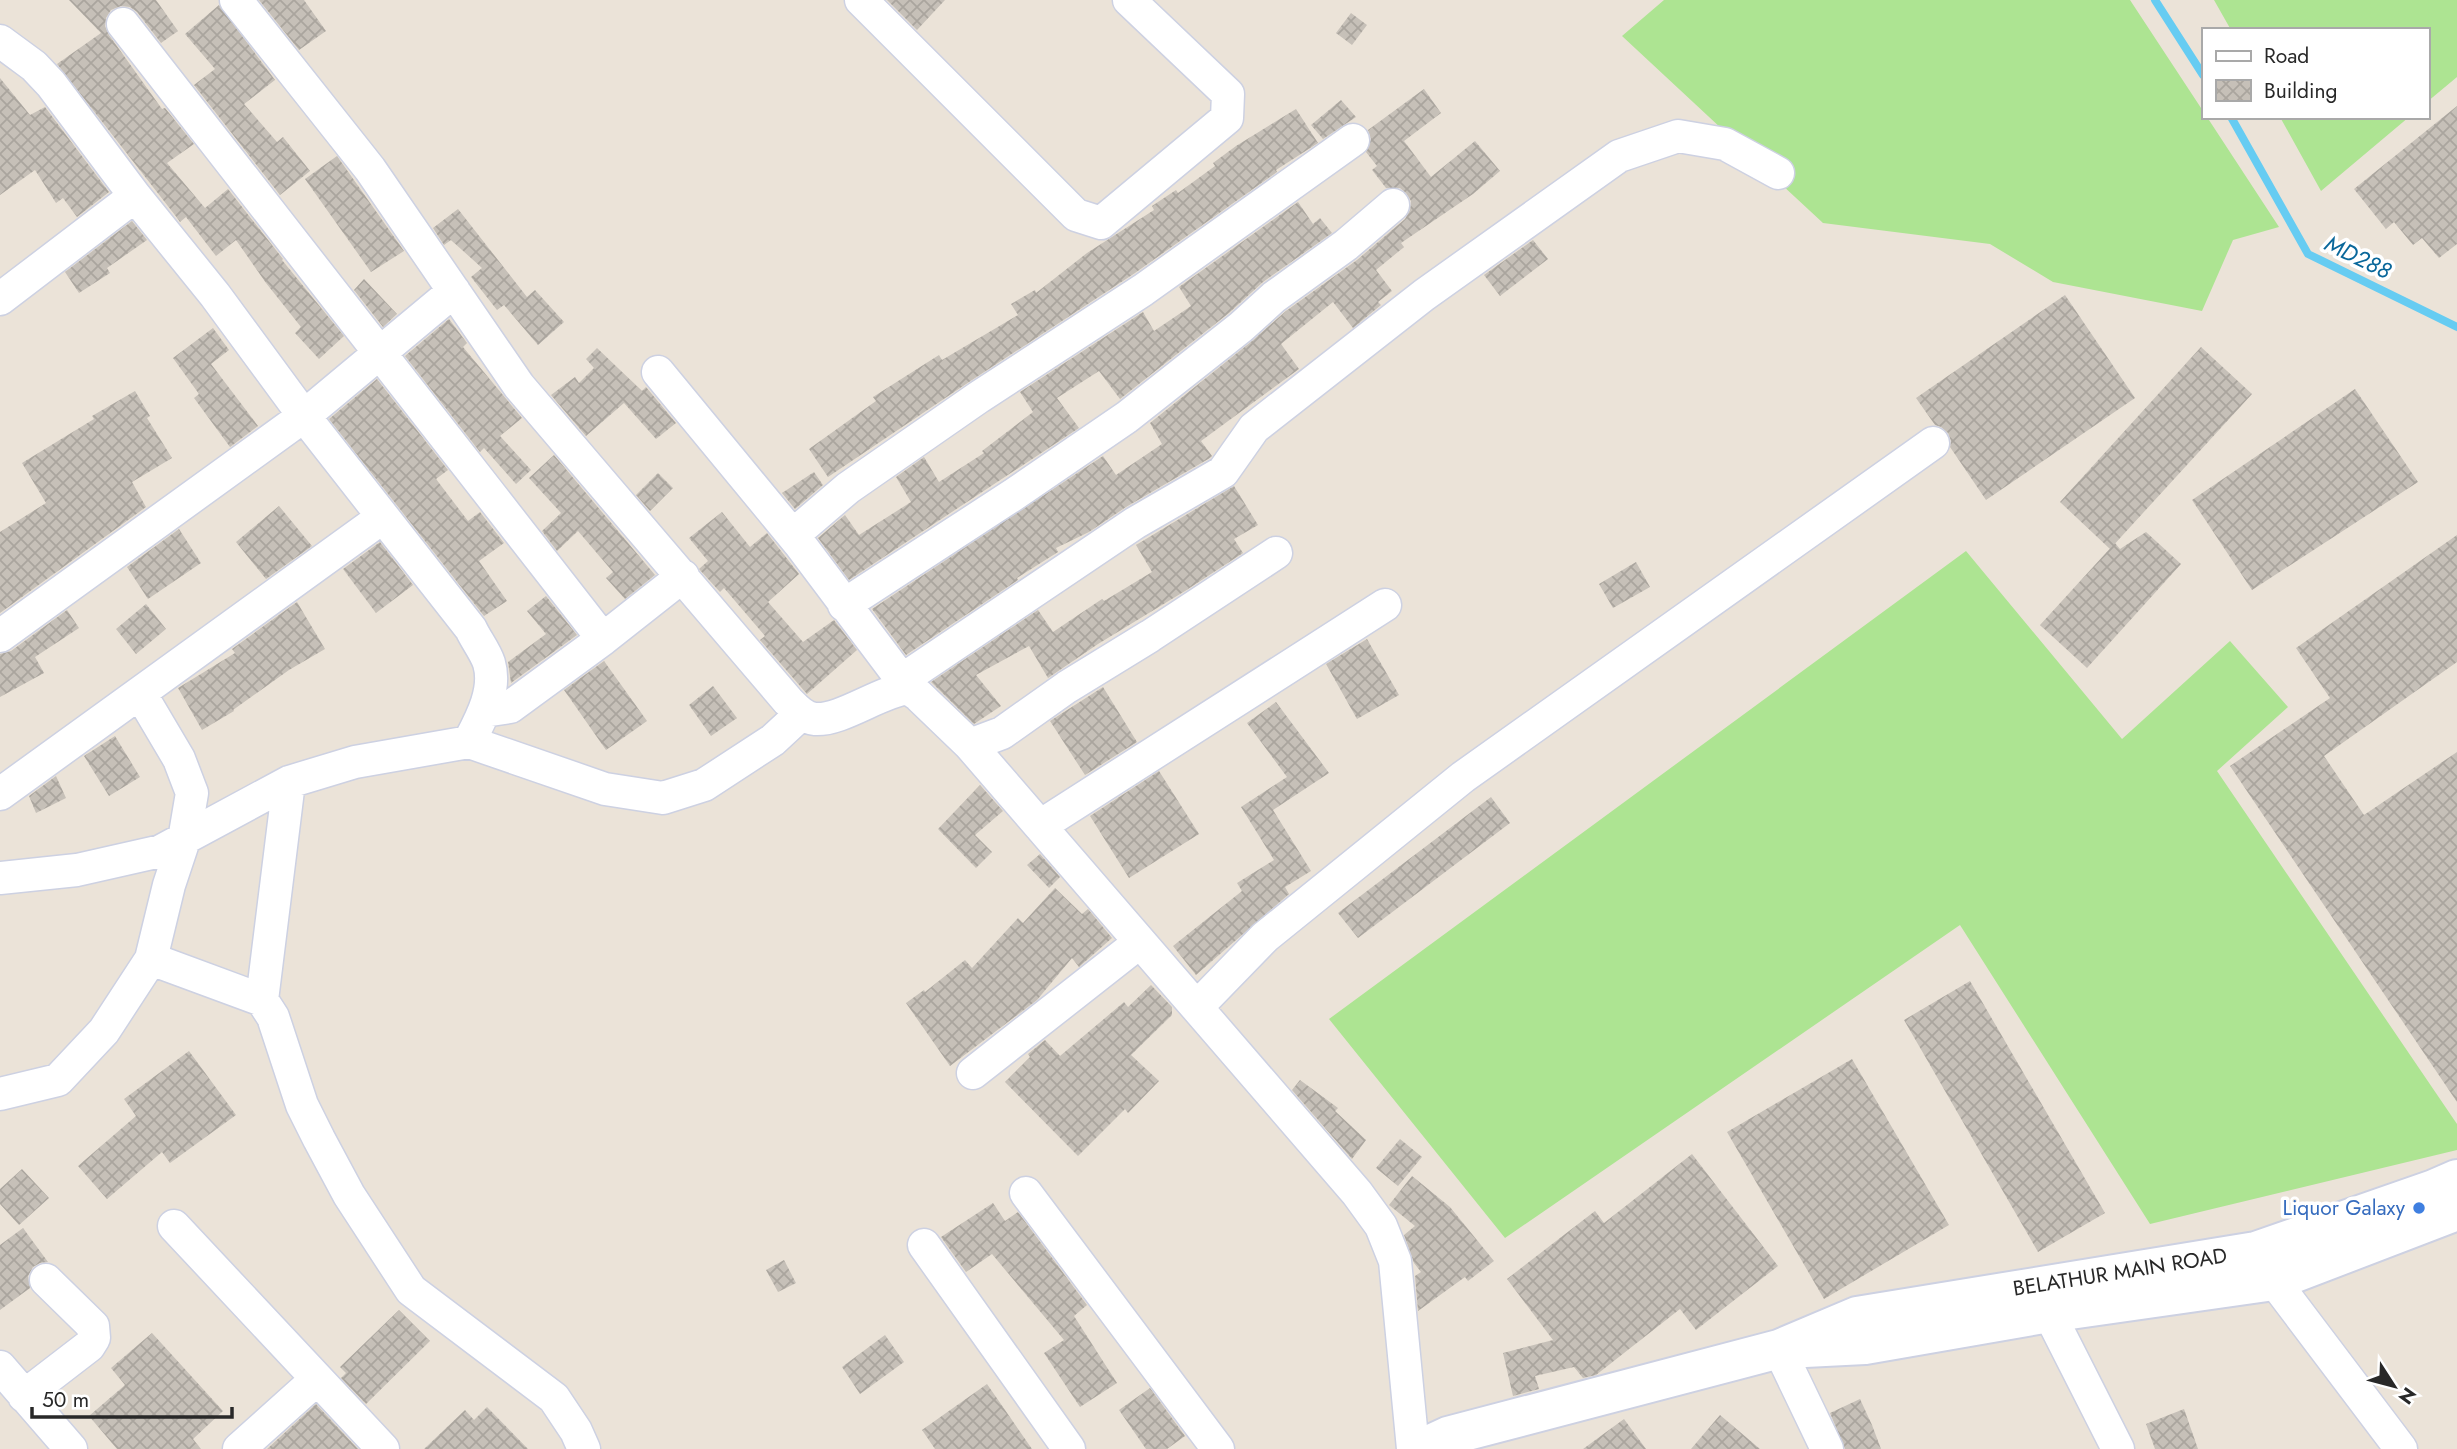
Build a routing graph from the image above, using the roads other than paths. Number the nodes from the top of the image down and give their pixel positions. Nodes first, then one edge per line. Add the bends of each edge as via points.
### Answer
1 (236, 0) edge
2 (861, 0) edge
3 (1129, 0) edge
4 (123, 24) dead end
5 (5, 52) edge
6 (1353, 140) dead end
7 (1778, 173) dead end
8 (135, 196) junction
9 (1393, 205) dead end
10 (454, 291) junction
11 (0, 299) edge
12 (379, 353) junction
13 (658, 372) dead end
14 (304, 416) junction
15 (1933, 443) dead end
16 (383, 517) junction
17 (793, 535) junction
18 (1276, 553) dead end
19 (683, 576) junction
20 (844, 605) junction
21 (1385, 605) dead end
22 (0, 636) edge
23 (603, 639) junction
24 (905, 684) junction
25 (140, 693) junction
26 (484, 710) junction
27 (801, 714) junction
28 (468, 742) junction
29 (970, 745) junction
30 (289, 782) junction
31 (0, 794) edge
32 (1040, 826) junction
33 (184, 840) junction
34 (0, 878) edge
35 (1140, 942) junction
36 (150, 959) junction
37 (262, 1000) junction
38 (1197, 1007) junction
39 (973, 1073) dead end
40 (0, 1094) edge
41 (1026, 1193) dead end
42 (2456, 1205) edge
43 (174, 1226) dead end
44 (924, 1245) dead end
45 (2268, 1265) junction
46 (47, 1280) dead end
47 (2049, 1313) junction
48 (1779, 1349) junction
49 (0, 1367) edge
50 (317, 1379) junction
51 (24, 1396) junction
52 (71, 1449) edge
53 (239, 1449) edge
54 (383, 1449) edge
55 (584, 1449) edge
56 (1069, 1449) edge
57 (1218, 1449) edge
58 (1413, 1449) edge
59 (1420, 1449) edge
60 (1827, 1449) edge
61 (2118, 1449) edge
62 (2401, 1449) edge

1 - 10 street via 370,169
2 - 3 street via 1076,215 1101,223 1227,118 1228,94
4 - 12 street
5 - 8 street via 34,66 51,84
6 - 17 street via 1132,298 848,488
7 - 24 street via 1725,144 1678,136 1619,156 1424,295 1254,428 1223,472 1135,523
8 - 11 street
8 - 14 street
9 - 20 street via 1127,417
10 - 12 street
10 - 19 street via 519,386
12 - 14 street
12 - 23 street
13 - 17 street
14 - 16 street
14 - 22 street
15 - 38 street via 1463,777 1265,937
16 - 25 street
16 - 26 street via 471,629 489,664 491,689
17 - 20 street
18 - 29 street via 1002,733
19 - 23 street
19 - 27 street
20 - 24 street
21 - 32 street
23 - 26 street via 510,707
24 - 27 street via 832,716 814,719
24 - 29 street
25 - 31 street
25 - 33 street via 179,759 192,793
26 - 28 street
27 - 28 street via 773,740 704,785 663,798 605,789
28 - 30 street via 355,762
29 - 32 street
30 - 33 street
30 - 37 street
32 - 35 street
33 - 34 street via 161,851 77,870
33 - 36 street
35 - 38 street
35 - 39 street
36 - 37 street
36 - 40 street via 104,1031 58,1080
37 - 55 street via 273,1017 318,1139 411,1290 554,1398
38 - 58 street via 1381,1226 1395,1261
41 - 57 street
42 - 45 street, BELATHUR MAIN ROAD
43 - 50 street
44 - 56 street
45 - 47 street, BELATHUR MAIN ROAD
45 - 48 street, BELATHUR MAIN ROAD via 1857,1316
45 - 62 street
46 - 51 street via 93,1326 94,1338
47 - 48 street, BELATHUR MAIN ROAD via 1865,1345
47 - 61 street
48 - 59 street, BELATHUR MAIN ROAD via 1448,1436
48 - 60 street
49 - 51 street
50 - 53 street
50 - 54 street
51 - 52 street

